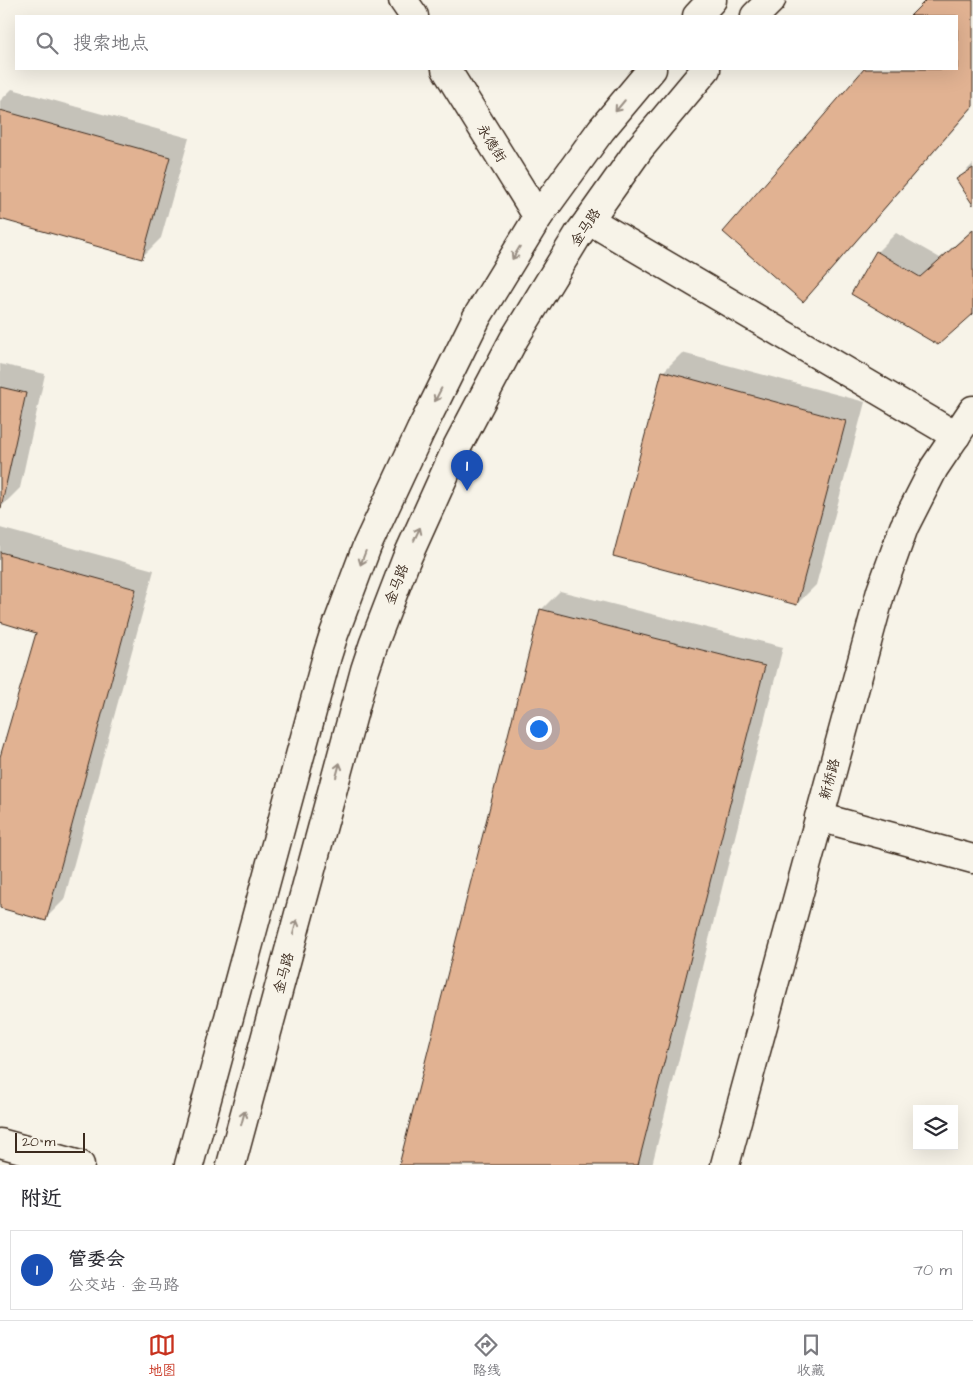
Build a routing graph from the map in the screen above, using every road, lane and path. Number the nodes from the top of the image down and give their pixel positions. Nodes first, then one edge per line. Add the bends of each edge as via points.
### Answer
1 (404, 0) edge
2 (712, 0) edge
3 (771, 0) edge
4 (413, 15) edge
5 (698, 15) edge
6 (756, 15) edge
7 (447, 70) edge
8 (651, 70) edge
9 (705, 70) edge
10 (538, 217) junction
11 (589, 220) junction
12 (973, 410) edge
13 (956, 436) junction
14 (819, 817) junction
15 (973, 859) edge
16 (0, 1143) edge
17 (80, 1165) edge
18 (189, 1165) edge
19 (231, 1165) edge
20 (725, 1165) edge

1 - 4 main road
2 - 5 main road
3 - 6 main road
7 - 10 main road, 永德街
8 -> 10 main road via 601,130
9 - 11 main road, 金马路 via 640,148
10 -> 18 main road via 477,317 421,430 367,546 334,634
11 - 13 main road
19 -> 11 main road, 金马路 via 377,634 458,445 514,339
12 - 13 main road, 新桥路
13 - 14 main road, 新桥路 via 934,468 904,527 881,590
14 - 15 main road
14 - 20 main road, 新桥路
16 - 17 main road

